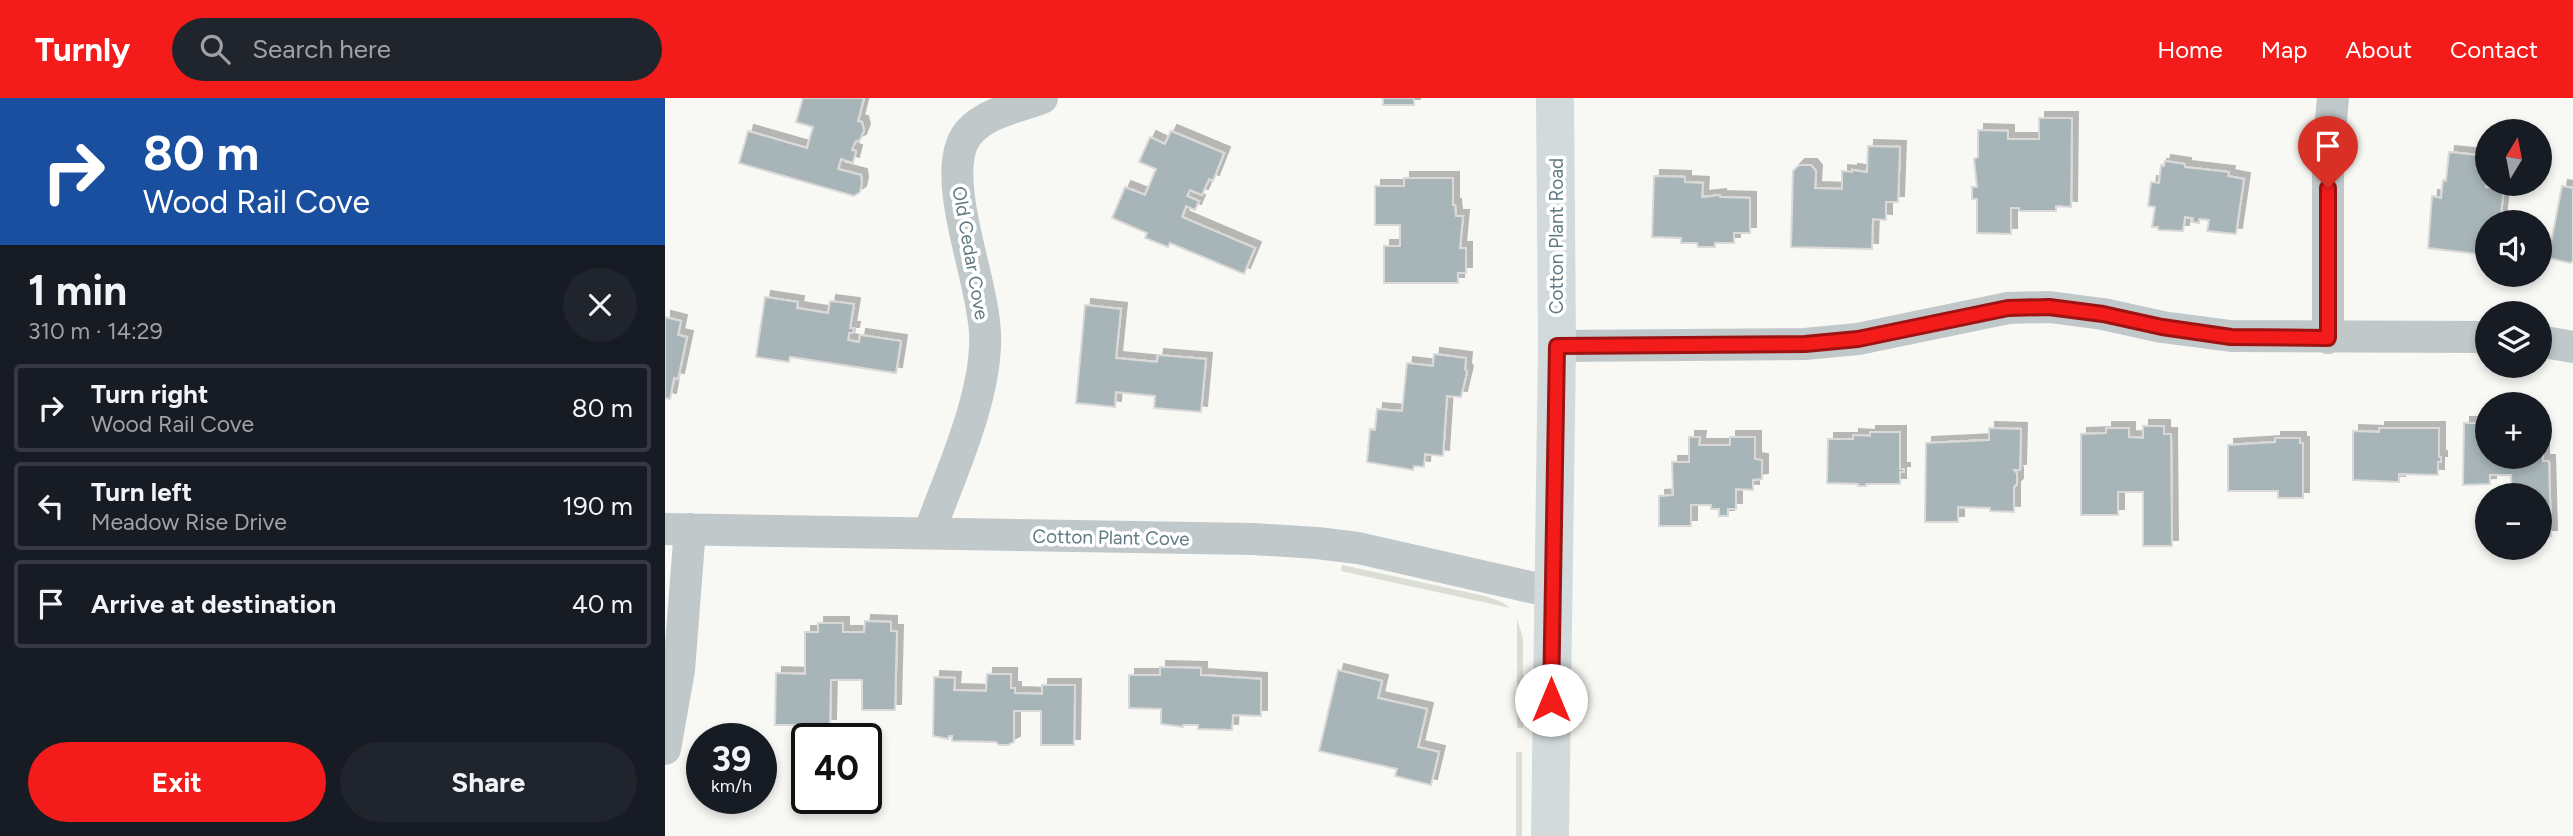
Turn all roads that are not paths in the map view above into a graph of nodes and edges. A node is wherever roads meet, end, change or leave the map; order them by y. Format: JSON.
{"nodes":[{"id":1,"x":1042,"y":98,"type":"edge"},
{"id":2,"x":1555,"y":98,"type":"edge"},
{"id":3,"x":2333,"y":98,"type":"edge"},
{"id":4,"x":2475,"y":337,"type":"edge"},
{"id":5,"x":2328,"y":338,"type":"junction"},
{"id":6,"x":2552,"y":343,"type":"edge"},
{"id":7,"x":1557,"y":346,"type":"junction"},
{"id":8,"x":2573,"y":347,"type":"edge"},
{"id":9,"x":678,"y":529,"type":"edge"},
{"id":10,"x":929,"y":533,"type":"junction"},
{"id":11,"x":1552,"y":592,"type":"junction"},
{"id":12,"x":665,"y":749,"type":"edge"},
{"id":13,"x":1550,"y":836,"type":"edge"}],
"edges":[{"from":1,"to":10,"type":"street","name":"Old Cedar Cove"},
{"from":2,"to":7,"type":"street","name":"Cotton Plant Road"},
{"from":3,"to":5,"type":"street"},
{"from":4,"to":5,"type":"street"},
{"from":5,"to":7,"type":"street"},
{"from":6,"to":8,"type":"street"},
{"from":7,"to":11,"type":"street","name":"Cotton Plant Road"},
{"from":9,"to":10,"type":"street","name":"Cotton Plant Cove"},
{"from":9,"to":12,"type":"street"},
{"from":10,"to":11,"type":"street","name":"Cotton Plant Cove"},
{"from":11,"to":13,"type":"street","name":"Cotton Plant Road"}]}
